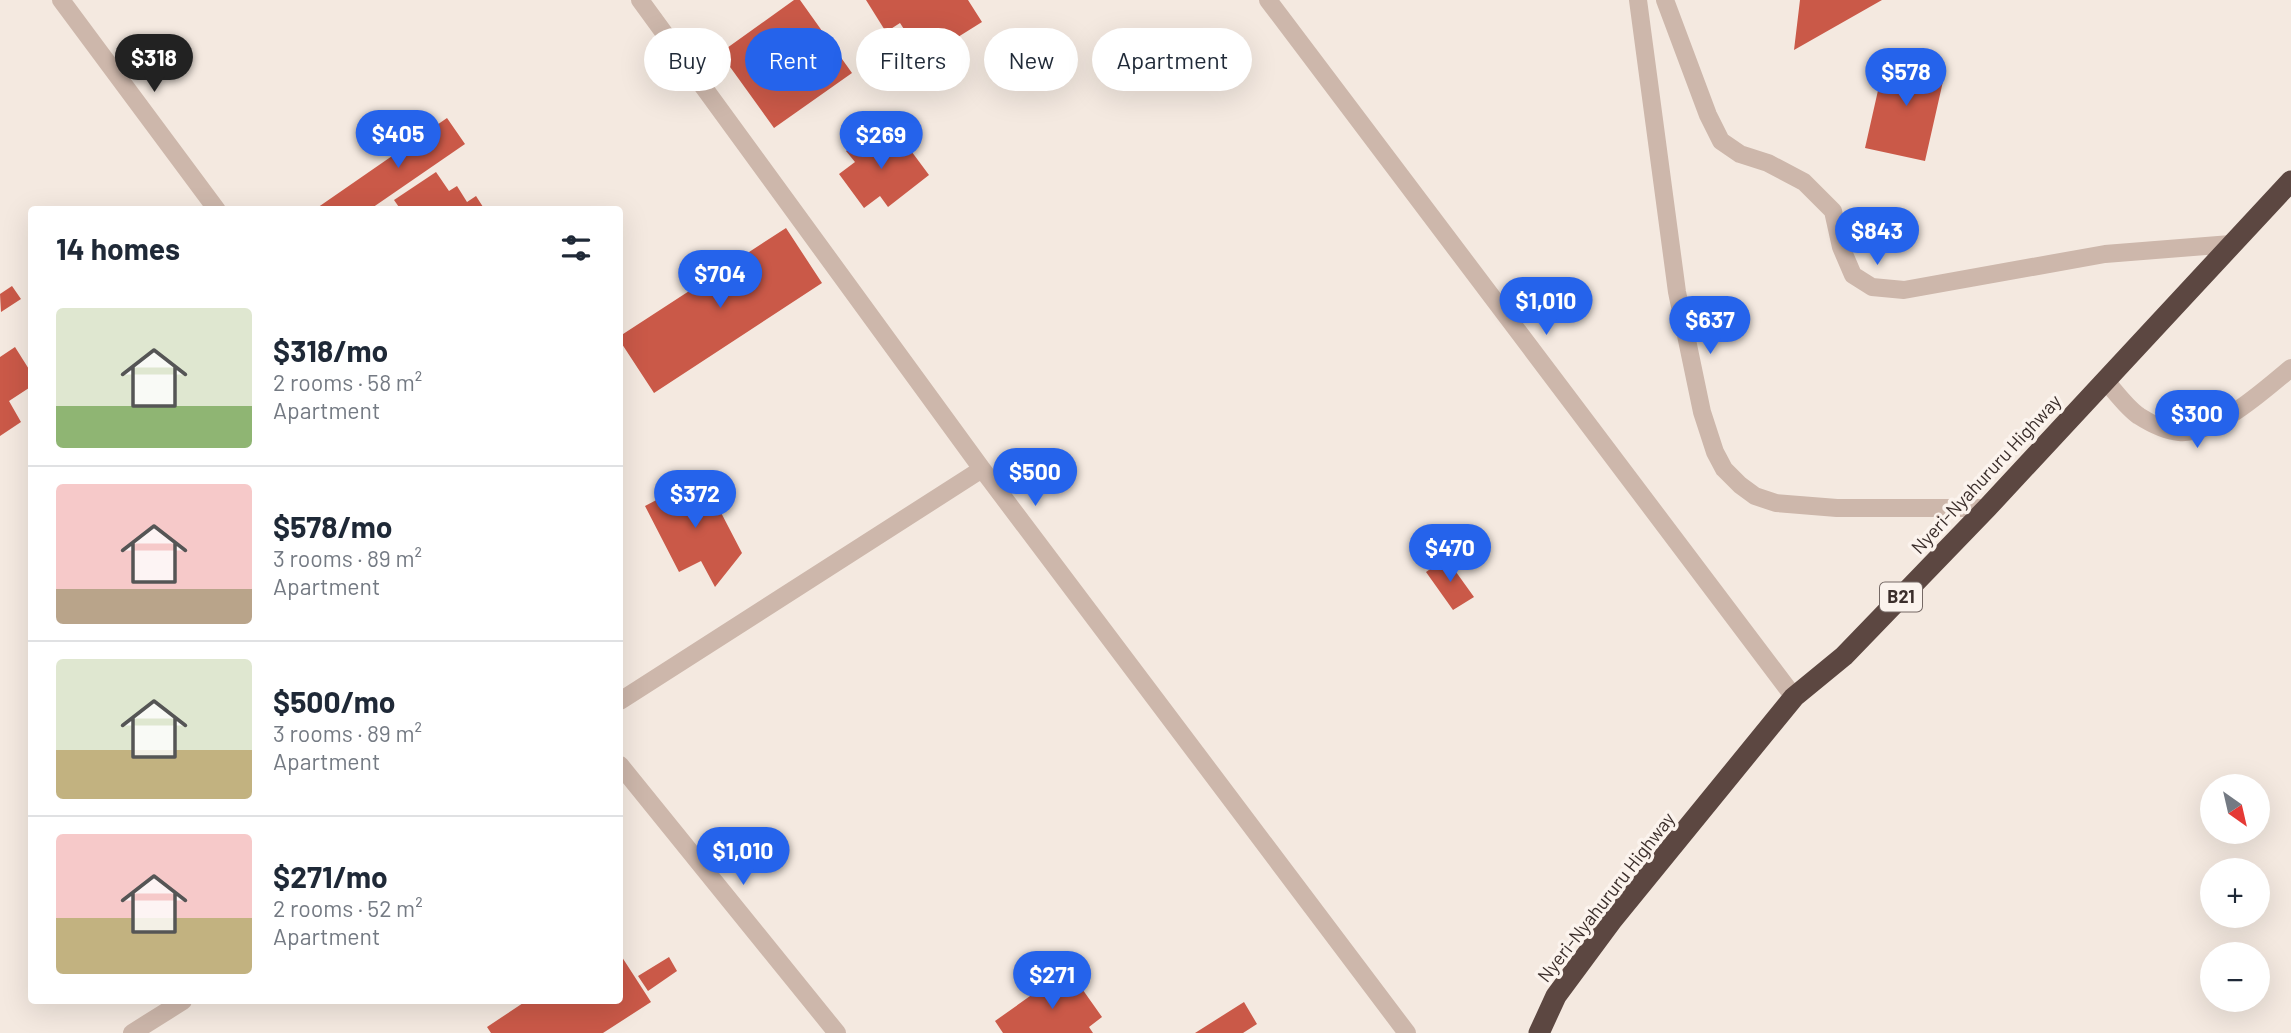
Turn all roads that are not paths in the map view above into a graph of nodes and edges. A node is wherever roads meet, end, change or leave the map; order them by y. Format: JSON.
{"nodes":[{"id":1,"x":61,"y":0,"type":"edge"},
{"id":2,"x":640,"y":0,"type":"edge"},
{"id":3,"x":1268,"y":0,"type":"edge"},
{"id":4,"x":1638,"y":0,"type":"edge"},
{"id":5,"x":1665,"y":0,"type":"edge"},
{"id":6,"x":2291,"y":181,"type":"edge"},
{"id":7,"x":214,"y":206,"type":"edge"},
{"id":8,"x":2231,"y":244,"type":"junction"},
{"id":9,"x":2291,"y":368,"type":"edge"},
{"id":10,"x":2105,"y":380,"type":"junction"},
{"id":11,"x":982,"y":470,"type":"junction"},
{"id":12,"x":1987,"y":508,"type":"junction"},
{"id":13,"x":1794,"y":697,"type":"junction"},
{"id":14,"x":623,"y":699,"type":"edge"},
{"id":15,"x":623,"y":769,"type":"edge"},
{"id":16,"x":178,"y":1004,"type":"edge"},
{"id":17,"x":132,"y":1033,"type":"edge"},
{"id":18,"x":837,"y":1033,"type":"edge"},
{"id":19,"x":1407,"y":1033,"type":"edge"},
{"id":20,"x":1539,"y":1033,"type":"edge"}],
"edges":[{"from":1,"to":7,"type":"street"},
{"from":2,"to":11,"type":"street"},
{"from":3,"to":13,"type":"street"},
{"from":4,"to":12,"type":"street"},
{"from":5,"to":8,"type":"street"},
{"from":6,"to":8,"type":"highway","name":"Nyeri-Nyahururu Highway","number":"B21"},
{"from":8,"to":10,"type":"highway","name":"Nyeri-Nyahururu Highway","number":"B21"},
{"from":9,"to":10,"type":"street"},
{"from":10,"to":12,"type":"highway","name":"Nyeri-Nyahururu Highway","number":"B21"},
{"from":11,"to":14,"type":"street"},
{"from":11,"to":19,"type":"street"},
{"from":12,"to":13,"type":"highway","name":"Nyeri-Nyahururu Highway","number":"B21"},
{"from":13,"to":20,"type":"highway","name":"Nyeri-Nyahururu Highway","number":"B21"},
{"from":15,"to":18,"type":"street"},
{"from":16,"to":17,"type":"street"}]}
